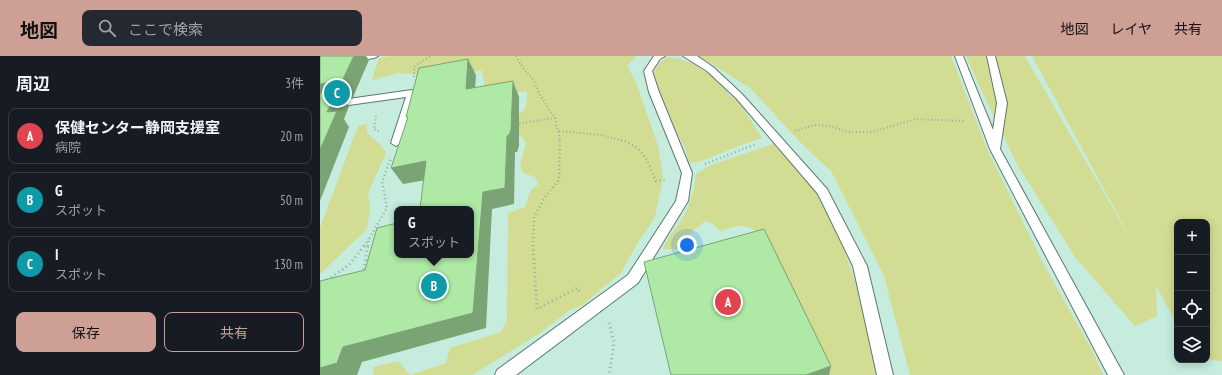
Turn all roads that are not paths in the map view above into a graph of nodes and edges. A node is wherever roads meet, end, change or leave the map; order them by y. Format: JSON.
{"nodes":[{"id":1,"x":374,"y":56,"type":"edge"},
{"id":2,"x":661,"y":56,"type":"edge"},
{"id":3,"x":686,"y":56,"type":"edge"},
{"id":4,"x":959,"y":56,"type":"edge"},
{"id":5,"x":991,"y":56,"type":"edge"},
{"id":6,"x":320,"y":64,"type":"edge"},
{"id":7,"x":320,"y":106,"type":"edge"},
{"id":8,"x":396,"y":143,"type":"road end"},
{"id":9,"x":995,"y":149,"type":"junction"},
{"id":10,"x":503,"y":375,"type":"edge"},
{"id":11,"x":884,"y":375,"type":"edge"},
{"id":12,"x":1116,"y":375,"type":"edge"}],
"edges":[{"from":1,"to":6,"type":"lane"},
{"from":2,"to":10,"type":"lane"},
{"from":3,"to":11,"type":"lane"},
{"from":4,"to":9,"type":"lane"},
{"from":5,"to":9,"type":"lane"},
{"from":7,"to":8,"type":"lane"},
{"from":9,"to":12,"type":"lane"}]}
